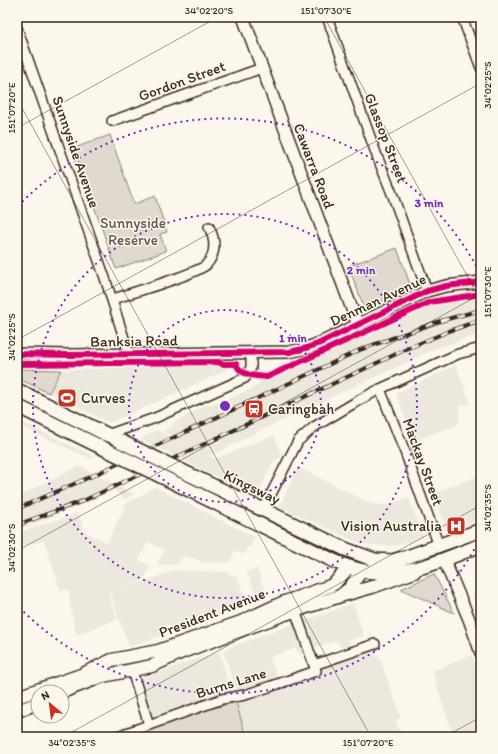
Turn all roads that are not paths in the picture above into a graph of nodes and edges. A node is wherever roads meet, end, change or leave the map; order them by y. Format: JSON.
{"nodes":[{"id":1,"x":243,"y":17,"type":"edge"},
{"id":2,"x":327,"y":17,"type":"edge"},
{"id":3,"x":462,"y":17,"type":"edge"},
{"id":4,"x":17,"y":28,"type":"edge"},
{"id":5,"x":481,"y":67,"type":"edge"},
{"id":6,"x":262,"y":68,"type":"junction"},
{"id":7,"x":112,"y":121,"type":"dead end"},
{"id":8,"x":209,"y":227,"type":"dead end"},
{"id":9,"x":481,"y":282,"type":"edge"},
{"id":10,"x":427,"y":291,"type":"junction"},
{"id":11,"x":112,"y":299,"type":"junction"},
{"id":12,"x":358,"y":325,"type":"junction"},
{"id":13,"x":481,"y":348,"type":"edge"},
{"id":14,"x":251,"y":352,"type":"junction"},
{"id":15,"x":17,"y":354,"type":"edge"},
{"id":16,"x":129,"y":354,"type":"junction"},
{"id":17,"x":380,"y":389,"type":"junction"},
{"id":18,"x":17,"y":390,"type":"edge"},
{"id":19,"x":17,"y":406,"type":"edge"},
{"id":20,"x":107,"y":435,"type":"junction"},
{"id":21,"x":263,"y":510,"type":"junction"},
{"id":22,"x":257,"y":523,"type":"junction"},
{"id":23,"x":481,"y":530,"type":"edge"},
{"id":24,"x":481,"y":545,"type":"edge"},
{"id":25,"x":439,"y":546,"type":"junction"},
{"id":26,"x":365,"y":557,"type":"junction"},
{"id":27,"x":442,"y":560,"type":"junction"},
{"id":28,"x":354,"y":569,"type":"junction"},
{"id":29,"x":340,"y":596,"type":"junction"},
{"id":30,"x":293,"y":605,"type":"junction"},
{"id":31,"x":375,"y":644,"type":"dead end"},
{"id":32,"x":481,"y":653,"type":"edge"},
{"id":33,"x":314,"y":665,"type":"junction"},
{"id":34,"x":132,"y":671,"type":"junction"},
{"id":35,"x":88,"y":672,"type":"junction"},
{"id":36,"x":70,"y":689,"type":"edge"},
{"id":37,"x":17,"y":697,"type":"edge"},
{"id":38,"x":30,"y":706,"type":"edge"},
{"id":39,"x":17,"y":711,"type":"edge"},
{"id":40,"x":149,"y":725,"type":"junction"},
{"id":41,"x":115,"y":737,"type":"edge"}],
"edges":[{"from":1,"to":6,"type":"street","name":"Cawarra Road"},
{"from":2,"to":10,"type":"street","name":"Glassop Street"},
{"from":3,"to":5,"type":"street"},
{"from":4,"to":11,"type":"street","name":"Sunnyside Avenue"},
{"from":6,"to":7,"type":"street","name":"Gordon Street"},
{"from":6,"to":12,"type":"street","name":"Cawarra Road"},
{"from":8,"to":11,"type":"street"},
{"from":9,"to":10,"type":"street","name":"Denman Avenue"},
{"from":10,"to":12,"type":"street","name":"Denman Avenue"},
{"from":11,"to":16,"type":"street","name":"Sunnyside Avenue"},
{"from":12,"to":14,"type":"street","name":"Denman Avenue"},
{"from":13,"to":17,"type":"street"},
{"from":14,"to":16,"type":"street","name":"Banksia Road"},
{"from":14,"to":20,"type":"street"},
{"from":15,"to":16,"type":"street","name":"Banksia Road"},
{"from":17,"to":21,"type":"street"},
{"from":17,"to":25,"type":"street","name":"Mackay Street"},
{"from":18,"to":20,"type":"main road","name":"Kingsway"},
{"from":19,"to":22,"type":"main road","name":"Kingsway","bridge":true},
{"from":20,"to":21,"type":"main road","name":"Kingsway","bridge":true},
{"from":21,"to":22,"type":"main road"},
{"from":21,"to":26,"type":"main road","name":"Kingsway"},
{"from":22,"to":28,"type":"main road","name":"Kingsway"},
{"from":23,"to":25,"type":"main road","name":"Kingsway"},
{"from":24,"to":27,"type":"main road","name":"Kingsway"},
{"from":25,"to":26,"type":"main road","name":"Kingsway"},
{"from":25,"to":27,"type":"main road"},
{"from":26,"to":28,"type":"main road","name":"President Avenue"},
{"from":27,"to":28,"type":"main road","name":"Kingsway"},
{"from":27,"to":29,"type":"main road","name":"President Avenue"},
{"from":27,"to":32,"type":"street"},
{"from":28,"to":29,"type":"main road","name":"President Avenue"},
{"from":28,"to":30,"type":"main road","name":"President Avenue"},
{"from":29,"to":30,"type":"main road","name":"President Avenue"},
{"from":30,"to":33,"type":"street"},
{"from":30,"to":34,"type":"main road","name":"President Avenue"},
{"from":30,"to":35,"type":"main road","name":"President Avenue"},
{"from":31,"to":33,"type":"street","name":"Burns Lane"},
{"from":33,"to":40,"type":"street","name":"Burns Lane"},
{"from":34,"to":35,"type":"main road"},
{"from":34,"to":36,"type":"main road","name":"President Avenue"},
{"from":34,"to":40,"type":"street"},
{"from":35,"to":37,"type":"main road","name":"President Avenue"},
{"from":38,"to":39,"type":"main road"},
{"from":40,"to":41,"type":"street","name":"Burns Lane"}]}
